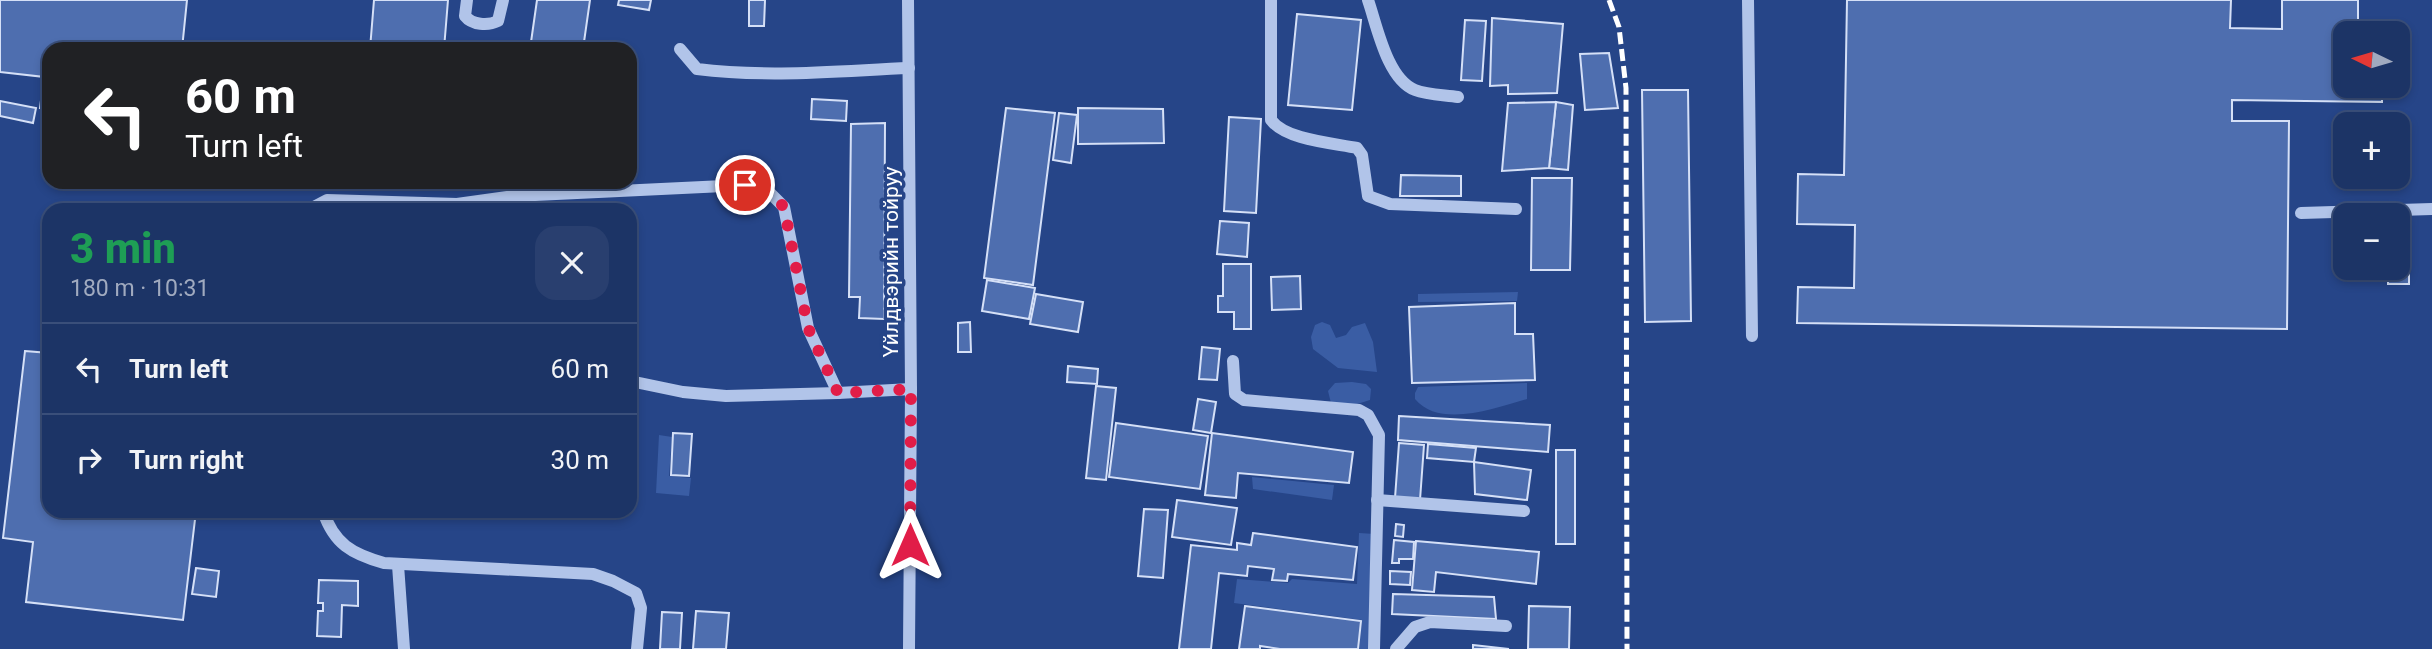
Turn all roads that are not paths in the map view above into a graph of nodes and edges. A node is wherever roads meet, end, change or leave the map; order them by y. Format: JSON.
{"nodes":[{"id":1,"x":467,"y":0,"type":"edge"},
{"id":2,"x":503,"y":0,"type":"edge"},
{"id":3,"x":908,"y":0,"type":"edge"},
{"id":4,"x":1271,"y":0,"type":"edge"},
{"id":5,"x":1368,"y":0,"type":"edge"},
{"id":6,"x":1748,"y":0,"type":"edge"},
{"id":7,"x":680,"y":49,"type":"dead end"},
{"id":8,"x":909,"y":68,"type":"junction"},
{"id":9,"x":1458,"y":97,"type":"dead end"},
{"id":10,"x":321,"y":203,"type":"edge"},
{"id":11,"x":424,"y":203,"type":"edge"},
{"id":12,"x":464,"y":203,"type":"edge"},
{"id":13,"x":2432,"y":208,"type":"edge"},
{"id":14,"x":1516,"y":209,"type":"dead end"},
{"id":15,"x":2301,"y":213,"type":"dead end"},
{"id":16,"x":1752,"y":336,"type":"dead end"},
{"id":17,"x":1233,"y":361,"type":"dead end"},
{"id":18,"x":637,"y":382,"type":"edge"},
{"id":19,"x":911,"y":389,"type":"junction"},
{"id":20,"x":838,"y":393,"type":"junction"},
{"id":21,"x":1377,"y":500,"type":"junction"},
{"id":22,"x":1524,"y":511,"type":"dead end"},
{"id":23,"x":325,"y":518,"type":"edge"},
{"id":24,"x":398,"y":565,"type":"junction"},
{"id":25,"x":1506,"y":626,"type":"dead end"},
{"id":26,"x":404,"y":649,"type":"edge"},
{"id":27,"x":637,"y":649,"type":"edge"},
{"id":28,"x":909,"y":649,"type":"edge"},
{"id":29,"x":1374,"y":649,"type":"edge"},
{"id":30,"x":1396,"y":649,"type":"edge"}],
"edges":[{"from":1,"to":2,"type":"lane"},
{"from":3,"to":8,"type":"lane","name":"Үйлдвэрийн тойруу"},
{"from":4,"to":14,"type":"lane"},
{"from":5,"to":9,"type":"lane"},
{"from":6,"to":16,"type":"lane"},
{"from":7,"to":8,"type":"lane"},
{"from":8,"to":19,"type":"lane","name":"Үйлдвэрийн тойруу"},
{"from":10,"to":11,"type":"lane"},
{"from":12,"to":20,"type":"lane"},
{"from":13,"to":15,"type":"lane"},
{"from":17,"to":21,"type":"lane"},
{"from":18,"to":20,"type":"lane"},
{"from":19,"to":20,"type":"lane"},
{"from":19,"to":28,"type":"lane","name":"Үйлдвэрийн тойруу"},
{"from":21,"to":22,"type":"lane"},
{"from":21,"to":29,"type":"lane"},
{"from":23,"to":24,"type":"lane"},
{"from":24,"to":26,"type":"lane"},
{"from":24,"to":27,"type":"lane"},
{"from":25,"to":30,"type":"lane"}]}
